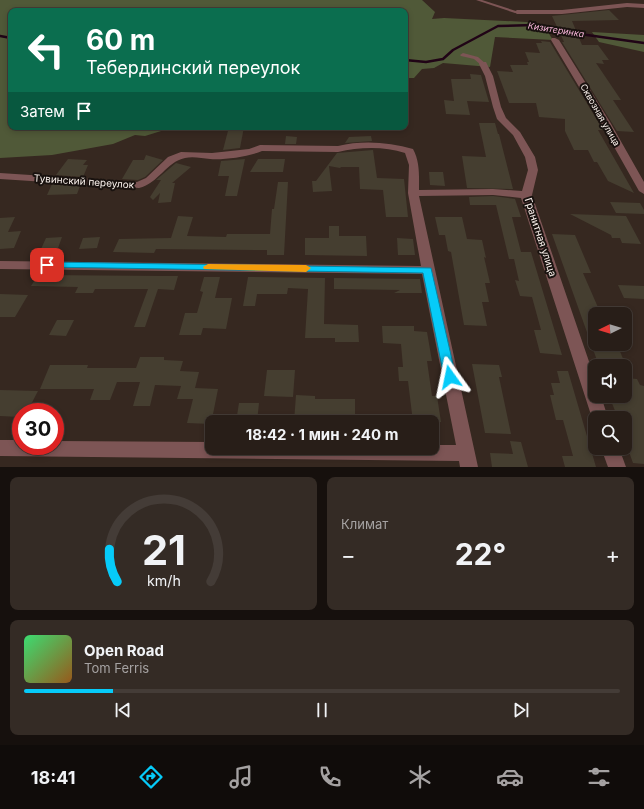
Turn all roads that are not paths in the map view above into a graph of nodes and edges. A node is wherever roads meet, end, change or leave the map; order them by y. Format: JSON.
{"nodes":[{"id":1,"x":478,"y":0,"type":"edge"},
{"id":2,"x":644,"y":6,"type":"edge"},
{"id":3,"x":517,"y":12,"type":"joint"},
{"id":4,"x":555,"y":40,"type":"dead end"},
{"id":5,"x":463,"y":55,"type":"dead end"},
{"id":6,"x":483,"y":64,"type":"joint"},
{"id":7,"x":0,"y":176,"type":"edge"},
{"id":8,"x":644,"y":191,"type":"edge"},
{"id":9,"x":413,"y":193,"type":"junction"},
{"id":10,"x":526,"y":195,"type":"junction"},
{"id":11,"x":0,"y":264,"type":"edge"},
{"id":12,"x":428,"y":270,"type":"junction"},
{"id":13,"x":598,"y":411,"type":"edge"},
{"id":14,"x":0,"y":448,"type":"edge"},
{"id":15,"x":613,"y":455,"type":"edge"},
{"id":16,"x":468,"y":460,"type":"edge"},
{"id":17,"x":617,"y":467,"type":"edge"}],
"edges":[{"from":1,"to":3,"type":"lane"},
{"from":2,"to":3,"type":"street"},
{"from":4,"to":8,"type":"street","name":"Сквозная улица"},
{"from":5,"to":6,"type":"lane"},
{"from":6,"to":10,"type":"street","name":"Гранитная улица"},
{"from":7,"to":9,"type":"street","name":"Тувинский переулок"},
{"from":9,"to":10,"type":"street"},
{"from":9,"to":12,"type":"street"},
{"from":10,"to":13,"type":"street","name":"Гранитная улица"},
{"from":11,"to":12,"type":"street"},
{"from":12,"to":16,"type":"street"},
{"from":14,"to":16,"type":"street"},
{"from":15,"to":17,"type":"street"}]}
